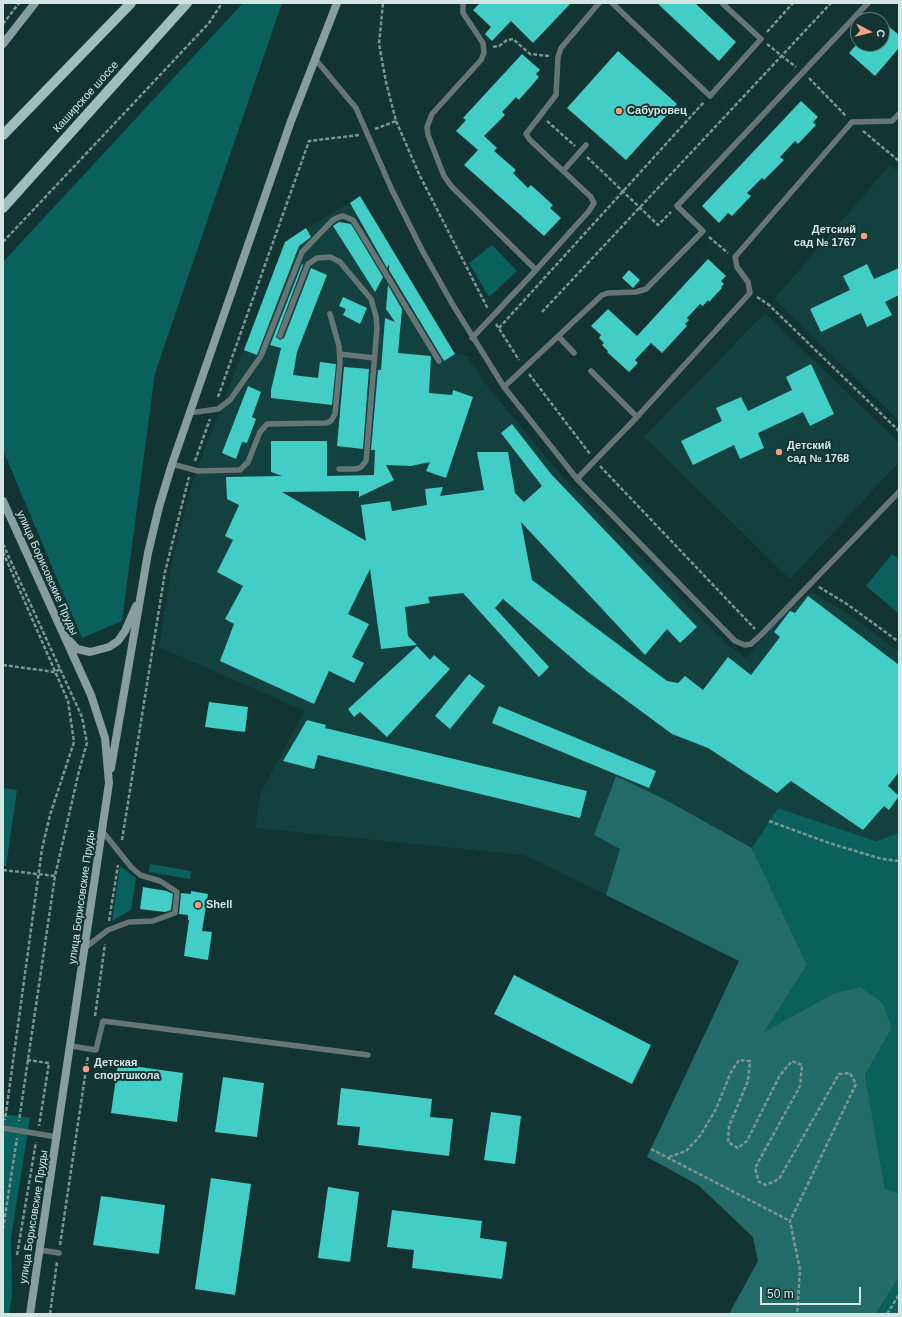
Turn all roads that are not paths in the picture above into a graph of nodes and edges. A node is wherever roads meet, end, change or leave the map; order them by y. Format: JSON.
{"nodes":[{"id":1,"x":35,"y":3,"type":"edge"},
{"id":2,"x":131,"y":3,"type":"edge"},
{"id":3,"x":187,"y":3,"type":"edge"},
{"id":4,"x":337,"y":3,"type":"edge"},
{"id":5,"x":463,"y":3,"type":"edge"},
{"id":6,"x":599,"y":3,"type":"edge"},
{"id":7,"x":612,"y":3,"type":"edge"},
{"id":8,"x":722,"y":3,"type":"edge"},
{"id":9,"x":868,"y":3,"type":"edge"},
{"id":10,"x":3,"y":44,"type":"edge"},
{"id":11,"x":316,"y":60,"type":"junction"},
{"id":12,"x":899,"y":114,"type":"edge"},
{"id":13,"x":3,"y":135,"type":"edge"},
{"id":14,"x":586,"y":145,"type":"dead end"},
{"id":15,"x":563,"y":171,"type":"junction"},
{"id":16,"x":3,"y":208,"type":"edge"},
{"id":17,"x":536,"y":270,"type":"junction"},
{"id":18,"x":330,"y":314,"type":"dead end"},
{"id":19,"x":280,"y":336,"type":"dead end"},
{"id":20,"x":559,"y":337,"type":"junction"},
{"id":21,"x":472,"y":338,"type":"junction"},
{"id":22,"x":574,"y":353,"type":"dead end"},
{"id":23,"x":340,"y":354,"type":"junction"},
{"id":24,"x":374,"y":358,"type":"junction"},
{"id":25,"x":439,"y":361,"type":"dead end"},
{"id":26,"x":591,"y":371,"type":"dead end"},
{"id":27,"x":504,"y":387,"type":"junction"},
{"id":28,"x":190,"y":413,"type":"junction"},
{"id":29,"x":637,"y":417,"type":"junction"},
{"id":30,"x":172,"y":464,"type":"junction"},
{"id":31,"x":339,"y":469,"type":"dead end"},
{"id":32,"x":577,"y":480,"type":"junction"},
{"id":33,"x":899,"y":492,"type":"edge"},
{"id":34,"x":3,"y":501,"type":"edge"},
{"id":35,"x":141,"y":594,"type":"junction"},
{"id":36,"x":62,"y":634,"type":"junction"},
{"id":37,"x":109,"y":783,"type":"junction"},
{"id":38,"x":102,"y":832,"type":"junction"},
{"id":39,"x":86,"y":947,"type":"junction"},
{"id":40,"x":71,"y":1046,"type":"junction"},
{"id":41,"x":368,"y":1055,"type":"dead end"},
{"id":42,"x":4,"y":1128,"type":"edge"},
{"id":43,"x":57,"y":1138,"type":"junction"},
{"id":44,"x":40,"y":1250,"type":"junction"},
{"id":45,"x":59,"y":1253,"type":"road end"},
{"id":46,"x":30,"y":1314,"type":"edge"}],
"edges":[{"from":1,"to":10,"type":"main road"},
{"from":2,"to":13,"type":"main road"},
{"from":3,"to":16,"type":"main road","name":"Каширское шоссе"},
{"from":4,"to":11,"type":"main road"},
{"from":5,"to":17,"type":"lane"},
{"from":6,"to":15,"type":"lane"},
{"from":7,"to":8,"type":"lane"},
{"from":9,"to":20,"type":"lane"},
{"from":11,"to":21,"type":"lane"},
{"from":11,"to":28,"type":"main road"},
{"from":12,"to":29,"type":"lane"},
{"from":14,"to":15,"type":"lane"},
{"from":15,"to":17,"type":"lane"},
{"from":17,"to":21,"type":"lane"},
{"from":18,"to":23,"type":"lane"},
{"from":19,"to":24,"type":"lane"},
{"from":20,"to":22,"type":"lane"},
{"from":20,"to":27,"type":"lane"},
{"from":21,"to":27,"type":"lane"},
{"from":23,"to":24,"type":"lane"},
{"from":23,"to":30,"type":"lane"},
{"from":24,"to":31,"type":"lane"},
{"from":25,"to":28,"type":"lane"},
{"from":26,"to":29,"type":"lane"},
{"from":27,"to":32,"type":"lane"},
{"from":28,"to":30,"type":"main road"},
{"from":29,"to":32,"type":"lane"},
{"from":30,"to":35,"type":"main road"},
{"from":32,"to":33,"type":"lane"},
{"from":34,"to":36,"type":"main road","name":"улица Борисовские Пруды"},
{"from":35,"to":36,"type":"main road"},
{"from":35,"to":37,"type":"main road"},
{"from":36,"to":37,"type":"main road","name":"улица Борисовские Пруды"},
{"from":37,"to":38,"type":"main road","name":"улица Борисовские Пруды"},
{"from":38,"to":39,"type":"main road","name":"улица Борисовские Пруды"},
{"from":38,"to":39,"type":"lane"},
{"from":39,"to":40,"type":"main road","name":"улица Борисовские Пруды"},
{"from":40,"to":41,"type":"lane"},
{"from":40,"to":43,"type":"main road","name":"улица Борисовские Пруды"},
{"from":42,"to":43,"type":"lane"},
{"from":43,"to":44,"type":"main road","name":"улица Борисовские Пруды"},
{"from":44,"to":45,"type":"lane"},
{"from":44,"to":46,"type":"main road","name":"улица Борисовские Пруды"}]}
